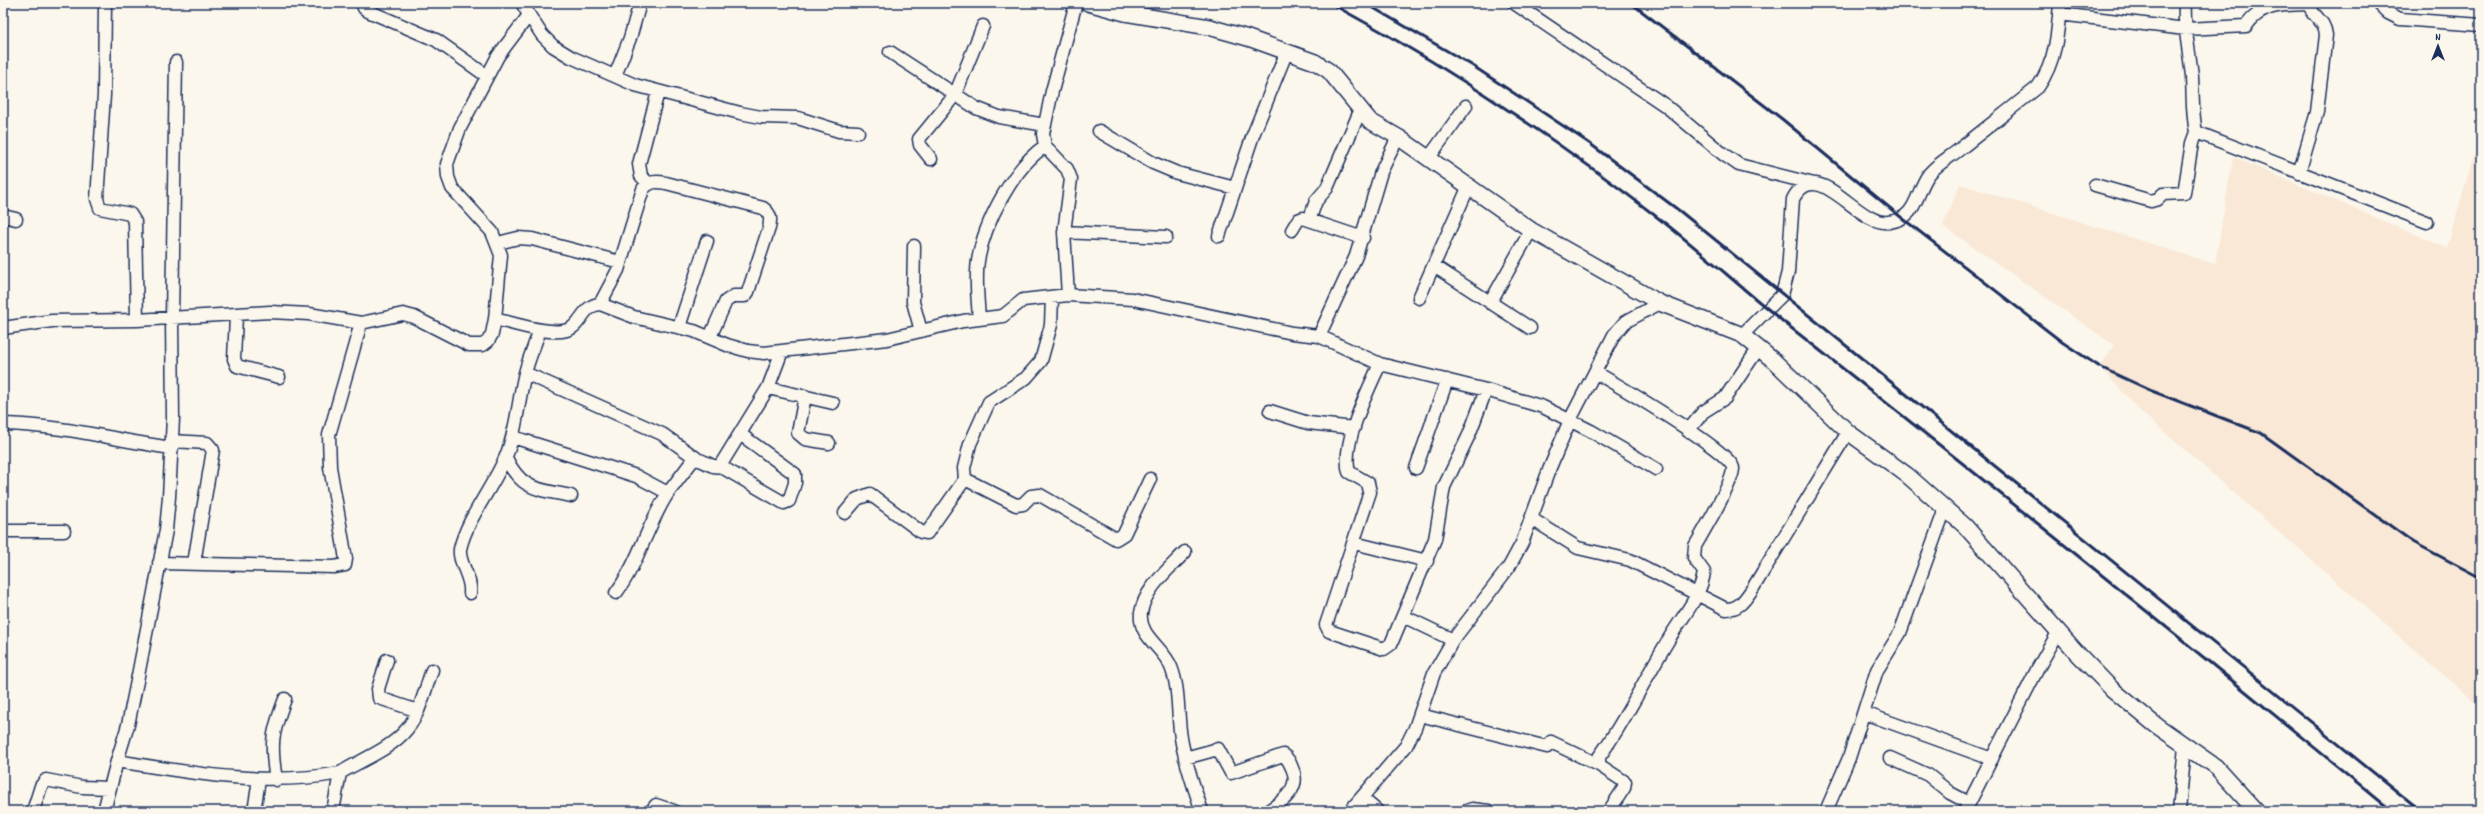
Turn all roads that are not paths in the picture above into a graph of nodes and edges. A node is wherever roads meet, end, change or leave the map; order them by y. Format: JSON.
{"nodes":[{"id":1,"x":105,"y":3,"type":"edge"},
{"id":2,"x":362,"y":3,"type":"edge"},
{"id":3,"x":522,"y":3,"type":"edge"},
{"id":4,"x":640,"y":3,"type":"edge"},
{"id":5,"x":1076,"y":3,"type":"edge"},
{"id":6,"x":1088,"y":3,"type":"edge"},
{"id":7,"x":1514,"y":3,"type":"edge"},
{"id":8,"x":2185,"y":3,"type":"edge"},
{"id":9,"x":2378,"y":3,"type":"edge"},
{"id":10,"x":2310,"y":4,"type":"edge"},
{"id":11,"x":2060,"y":8,"type":"edge"},
{"id":12,"x":529,"y":15,"type":"junction"},
{"id":13,"x":2481,"y":25,"type":"edge"},
{"id":14,"x":983,"y":26,"type":"dead end"},
{"id":15,"x":2186,"y":29,"type":"junction"},
{"id":16,"x":890,"y":52,"type":"dead end"},
{"id":17,"x":1287,"y":52,"type":"junction"},
{"id":18,"x":176,"y":62,"type":"dead end"},
{"id":19,"x":487,"y":76,"type":"junction"},
{"id":20,"x":614,"y":76,"type":"junction"},
{"id":21,"x":658,"y":92,"type":"junction"},
{"id":22,"x":955,"y":95,"type":"junction"},
{"id":23,"x":1466,"y":106,"type":"dead end"},
{"id":24,"x":1360,"y":110,"type":"junction"},
{"id":25,"x":1045,"y":125,"type":"junction"},
{"id":26,"x":1099,"y":131,"type":"dead end"},
{"id":27,"x":858,"y":132,"type":"dead end"},
{"id":28,"x":2196,"y":132,"type":"junction"},
{"id":29,"x":1398,"y":137,"type":"junction"},
{"id":30,"x":1044,"y":146,"type":"junction"},
{"id":31,"x":931,"y":159,"type":"dead end"},
{"id":32,"x":1428,"y":159,"type":"junction"},
{"id":33,"x":2299,"y":173,"type":"junction"},
{"id":34,"x":648,"y":183,"type":"junction"},
{"id":35,"x":1810,"y":183,"type":"junction"},
{"id":36,"x":2095,"y":185,"type":"dead end"},
{"id":37,"x":1235,"y":188,"type":"junction"},
{"id":38,"x":1468,"y":188,"type":"junction"},
{"id":39,"x":3,"y":216,"type":"edge"},
{"id":40,"x":1310,"y":218,"type":"junction"},
{"id":41,"x":16,"y":219,"type":"dead end"},
{"id":42,"x":2427,"y":222,"type":"dead end"},
{"id":43,"x":1292,"y":230,"type":"dead end"},
{"id":44,"x":1531,"y":230,"type":"junction"},
{"id":45,"x":1064,"y":232,"type":"junction"},
{"id":46,"x":1219,"y":236,"type":"dead end"},
{"id":47,"x":1166,"y":237,"type":"dead end"},
{"id":48,"x":1363,"y":238,"type":"junction"},
{"id":49,"x":708,"y":241,"type":"dead end"},
{"id":50,"x":498,"y":243,"type":"junction"},
{"id":51,"x":914,"y":246,"type":"dead end"},
{"id":52,"x":620,"y":262,"type":"junction"},
{"id":53,"x":1434,"y":266,"type":"junction"},
{"id":54,"x":1068,"y":295,"type":"junction"},
{"id":55,"x":1052,"y":297,"type":"junction"},
{"id":56,"x":1419,"y":298,"type":"dead end"},
{"id":57,"x":1490,"y":303,"type":"junction"},
{"id":58,"x":1660,"y":303,"type":"junction"},
{"id":59,"x":600,"y":304,"type":"junction"},
{"id":60,"x":236,"y":316,"type":"junction"},
{"id":61,"x":172,"y":319,"type":"junction"},
{"id":62,"x":495,"y":319,"type":"junction"},
{"id":63,"x":980,"y":319,"type":"junction"},
{"id":64,"x":137,"y":320,"type":"junction"},
{"id":65,"x":361,"y":323,"type":"junction"},
{"id":66,"x":679,"y":327,"type":"junction"},
{"id":67,"x":3,"y":328,"type":"edge"},
{"id":68,"x":1530,"y":328,"type":"dead end"},
{"id":69,"x":540,"y":330,"type":"junction"},
{"id":70,"x":921,"y":331,"type":"junction"},
{"id":71,"x":1742,"y":335,"type":"junction"},
{"id":72,"x":1319,"y":336,"type":"junction"},
{"id":73,"x":710,"y":337,"type":"junction"},
{"id":74,"x":1758,"y":349,"type":"junction"},
{"id":75,"x":782,"y":351,"type":"junction"},
{"id":76,"x":1380,"y":364,"type":"junction"},
{"id":77,"x":1595,"y":372,"type":"junction"},
{"id":78,"x":525,"y":373,"type":"junction"},
{"id":79,"x":279,"y":377,"type":"dead end"},
{"id":80,"x":1447,"y":380,"type":"junction"},
{"id":81,"x":768,"y":388,"type":"junction"},
{"id":82,"x":1486,"y":390,"type":"junction"},
{"id":83,"x":805,"y":396,"type":"junction"},
{"id":84,"x":833,"y":403,"type":"dead end"},
{"id":85,"x":1270,"y":411,"type":"dead end"},
{"id":86,"x":1570,"y":420,"type":"junction"},
{"id":87,"x":3,"y":424,"type":"edge"},
{"id":88,"x":1354,"y":428,"type":"junction"},
{"id":89,"x":1688,"y":430,"type":"junction"},
{"id":90,"x":1848,"y":432,"type":"junction"},
{"id":91,"x":740,"y":434,"type":"junction"},
{"id":92,"x":513,"y":437,"type":"junction"},
{"id":93,"x":829,"y":443,"type":"dead end"},
{"id":94,"x":172,"y":444,"type":"junction"},
{"id":95,"x":506,"y":458,"type":"junction"},
{"id":96,"x":696,"y":458,"type":"junction"},
{"id":97,"x":720,"y":466,"type":"junction"},
{"id":98,"x":1416,"y":468,"type":"dead end"},
{"id":99,"x":1656,"y":469,"type":"dead end"},
{"id":100,"x":966,"y":479,"type":"junction"},
{"id":101,"x":1150,"y":479,"type":"dead end"},
{"id":102,"x":668,"y":493,"type":"junction"},
{"id":103,"x":571,"y":496,"type":"dead end"},
{"id":104,"x":1945,"y":509,"type":"junction"},
{"id":105,"x":845,"y":514,"type":"dead end"},
{"id":106,"x":1532,"y":519,"type":"junction"},
{"id":107,"x":3,"y":530,"type":"edge"},
{"id":108,"x":64,"y":531,"type":"dead end"},
{"id":109,"x":1354,"y":543,"type":"junction"},
{"id":110,"x":1185,"y":552,"type":"dead end"},
{"id":111,"x":1427,"y":561,"type":"junction"},
{"id":112,"x":159,"y":563,"type":"junction"},
{"id":113,"x":194,"y":563,"type":"junction"},
{"id":114,"x":470,"y":593,"type":"dead end"},
{"id":115,"x":616,"y":593,"type":"dead end"},
{"id":116,"x":1697,"y":594,"type":"junction"},
{"id":117,"x":1403,"y":616,"type":"junction"},
{"id":118,"x":2059,"y":631,"type":"junction"},
{"id":119,"x":1453,"y":640,"type":"junction"},
{"id":120,"x":387,"y":660,"type":"dead end"},
{"id":121,"x":432,"y":670,"type":"dead end"},
{"id":122,"x":285,"y":699,"type":"dead end"},
{"id":123,"x":418,"y":711,"type":"junction"},
{"id":124,"x":1864,"y":713,"type":"junction"},
{"id":125,"x":1420,"y":715,"type":"junction"},
{"id":126,"x":2185,"y":746,"type":"junction"},
{"id":127,"x":1185,"y":758,"type":"junction"},
{"id":128,"x":1890,"y":758,"type":"dead end"},
{"id":129,"x":1992,"y":759,"type":"junction"},
{"id":130,"x":117,"y":761,"type":"junction"},
{"id":131,"x":1599,"y":765,"type":"junction"},
{"id":132,"x":340,"y":773,"type":"junction"},
{"id":133,"x":259,"y":780,"type":"junction"},
{"id":134,"x":276,"y":780,"type":"junction"},
{"id":135,"x":109,"y":788,"type":"junction"},
{"id":136,"x":1362,"y":798,"type":"junction"},
{"id":137,"x":1967,"y":807,"type":"edge"},
{"id":138,"x":33,"y":811,"type":"edge"},
{"id":139,"x":104,"y":811,"type":"edge"},
{"id":140,"x":254,"y":811,"type":"edge"},
{"id":141,"x":333,"y":811,"type":"edge"},
{"id":142,"x":651,"y":811,"type":"edge"},
{"id":143,"x":674,"y":811,"type":"edge"},
{"id":144,"x":1202,"y":811,"type":"edge"},
{"id":145,"x":1268,"y":811,"type":"edge"},
{"id":146,"x":1350,"y":811,"type":"edge"},
{"id":147,"x":1377,"y":811,"type":"edge"},
{"id":148,"x":1466,"y":811,"type":"edge"},
{"id":149,"x":1489,"y":811,"type":"edge"},
{"id":150,"x":1609,"y":811,"type":"edge"},
{"id":151,"x":1826,"y":811,"type":"edge"},
{"id":152,"x":2180,"y":811,"type":"edge"},
{"id":153,"x":2256,"y":811,"type":"edge"}],
"edges":[{"from":1,"to":64,"type":"street"},
{"from":2,"to":19,"type":"street"},
{"from":3,"to":12,"type":"street"},
{"from":4,"to":20,"type":"street"},
{"from":5,"to":25,"type":"street"},
{"from":6,"to":17,"type":"main road"},
{"from":7,"to":35,"type":"street"},
{"from":8,"to":15,"type":"street"},
{"from":9,"to":13,"type":"street"},
{"from":10,"to":15,"type":"street"},
{"from":10,"to":33,"type":"street"},
{"from":11,"to":15,"type":"street"},
{"from":11,"to":35,"type":"street"},
{"from":12,"to":19,"type":"street"},
{"from":12,"to":20,"type":"street"},
{"from":14,"to":22,"type":"street"},
{"from":15,"to":28,"type":"street"},
{"from":16,"to":22,"type":"street"},
{"from":17,"to":24,"type":"main road"},
{"from":17,"to":37,"type":"street"},
{"from":18,"to":61,"type":"street"},
{"from":19,"to":50,"type":"street"},
{"from":20,"to":21,"type":"street"},
{"from":21,"to":27,"type":"street"},
{"from":21,"to":34,"type":"street"},
{"from":22,"to":25,"type":"street"},
{"from":22,"to":31,"type":"street"},
{"from":23,"to":32,"type":"street"},
{"from":24,"to":29,"type":"main road"},
{"from":24,"to":40,"type":"street"},
{"from":25,"to":30,"type":"street"},
{"from":26,"to":37,"type":"street"},
{"from":28,"to":33,"type":"street"},
{"from":28,"to":36,"type":"street"},
{"from":29,"to":32,"type":"main road"},
{"from":29,"to":48,"type":"street"},
{"from":30,"to":45,"type":"street"},
{"from":30,"to":63,"type":"street"},
{"from":32,"to":38,"type":"main road"},
{"from":33,"to":42,"type":"street"},
{"from":34,"to":52,"type":"street"},
{"from":34,"to":73,"type":"street"},
{"from":35,"to":71,"type":"street"},
{"from":37,"to":46,"type":"street"},
{"from":38,"to":44,"type":"main road"},
{"from":38,"to":53,"type":"street"},
{"from":39,"to":41,"type":"street"},
{"from":40,"to":43,"type":"street"},
{"from":40,"to":48,"type":"street"},
{"from":44,"to":57,"type":"street"},
{"from":44,"to":58,"type":"main road"},
{"from":45,"to":47,"type":"street"},
{"from":45,"to":54,"type":"street"},
{"from":48,"to":72,"type":"street"},
{"from":49,"to":66,"type":"street"},
{"from":50,"to":52,"type":"street"},
{"from":50,"to":62,"type":"street"},
{"from":51,"to":70,"type":"street"},
{"from":52,"to":59,"type":"street"},
{"from":53,"to":56,"type":"street"},
{"from":53,"to":57,"type":"street"},
{"from":54,"to":55,"type":"street"},
{"from":54,"to":72,"type":"street"},
{"from":55,"to":63,"type":"street"},
{"from":55,"to":100,"type":"street"},
{"from":57,"to":68,"type":"street"},
{"from":58,"to":71,"type":"main road"},
{"from":58,"to":77,"type":"street"},
{"from":59,"to":66,"type":"street"},
{"from":59,"to":69,"type":"street"},
{"from":60,"to":61,"type":"street"},
{"from":60,"to":65,"type":"street"},
{"from":60,"to":79,"type":"street"},
{"from":61,"to":64,"type":"street"},
{"from":61,"to":94,"type":"street"},
{"from":62,"to":65,"type":"street"},
{"from":62,"to":69,"type":"street"},
{"from":63,"to":70,"type":"street"},
{"from":64,"to":67,"type":"street"},
{"from":65,"to":113,"type":"street"},
{"from":66,"to":73,"type":"street"},
{"from":69,"to":78,"type":"street"},
{"from":70,"to":75,"type":"street"},
{"from":71,"to":74,"type":"main road"},
{"from":72,"to":76,"type":"street"},
{"from":73,"to":75,"type":"street"},
{"from":74,"to":89,"type":"street"},
{"from":74,"to":90,"type":"main road"},
{"from":75,"to":81,"type":"street"},
{"from":76,"to":80,"type":"street"},
{"from":76,"to":88,"type":"street"},
{"from":77,"to":86,"type":"street"},
{"from":77,"to":89,"type":"street"},
{"from":78,"to":92,"type":"street"},
{"from":78,"to":96,"type":"street"},
{"from":80,"to":82,"type":"street"},
{"from":80,"to":98,"type":"street"},
{"from":81,"to":83,"type":"street"},
{"from":81,"to":91,"type":"street"},
{"from":82,"to":86,"type":"street"},
{"from":82,"to":111,"type":"street"},
{"from":83,"to":84,"type":"street"},
{"from":83,"to":93,"type":"street"},
{"from":85,"to":88,"type":"street"},
{"from":86,"to":99,"type":"street"},
{"from":86,"to":106,"type":"street"},
{"from":87,"to":94,"type":"street"},
{"from":88,"to":109,"type":"street"},
{"from":89,"to":116,"type":"street"},
{"from":90,"to":104,"type":"main road"},
{"from":90,"to":116,"type":"street"},
{"from":91,"to":97,"type":"street"},
{"from":91,"to":97,"type":"street"},
{"from":92,"to":95,"type":"street"},
{"from":92,"to":102,"type":"street"},
{"from":94,"to":112,"type":"street"},
{"from":94,"to":113,"type":"street"},
{"from":95,"to":103,"type":"street"},
{"from":95,"to":114,"type":"street"},
{"from":96,"to":97,"type":"street"},
{"from":96,"to":102,"type":"street"},
{"from":100,"to":101,"type":"street"},
{"from":100,"to":105,"type":"street"},
{"from":102,"to":115,"type":"street"},
{"from":104,"to":118,"type":"main road"},
{"from":104,"to":124,"type":"street"},
{"from":106,"to":116,"type":"street"},
{"from":106,"to":119,"type":"street"},
{"from":107,"to":108,"type":"street"},
{"from":109,"to":111,"type":"street"},
{"from":109,"to":117,"type":"street"},
{"from":110,"to":127,"type":"street"},
{"from":111,"to":117,"type":"street"},
{"from":112,"to":113,"type":"street"},
{"from":112,"to":130,"type":"street"},
{"from":116,"to":131,"type":"street"},
{"from":117,"to":119,"type":"street"},
{"from":118,"to":126,"type":"main road"},
{"from":118,"to":129,"type":"street"},
{"from":119,"to":125,"type":"street"},
{"from":120,"to":123,"type":"street"},
{"from":121,"to":123,"type":"street"},
{"from":122,"to":134,"type":"street"},
{"from":123,"to":132,"type":"street"},
{"from":124,"to":129,"type":"street"},
{"from":124,"to":151,"type":"street"},
{"from":125,"to":131,"type":"street"},
{"from":125,"to":136,"type":"street"},
{"from":126,"to":152,"type":"street"},
{"from":126,"to":153,"type":"main road"},
{"from":127,"to":144,"type":"street"},
{"from":127,"to":145,"type":"street"},
{"from":128,"to":137,"type":"street"},
{"from":129,"to":137,"type":"street"},
{"from":130,"to":133,"type":"street"},
{"from":130,"to":135,"type":"street"},
{"from":131,"to":150,"type":"street"},
{"from":132,"to":134,"type":"street"},
{"from":132,"to":141,"type":"street"},
{"from":133,"to":134,"type":"street"},
{"from":133,"to":140,"type":"street"},
{"from":135,"to":138,"type":"street"},
{"from":135,"to":139,"type":"street"},
{"from":136,"to":146,"type":"street"},
{"from":136,"to":147,"type":"street"},
{"from":142,"to":143,"type":"street"},
{"from":148,"to":149,"type":"street"}]}
